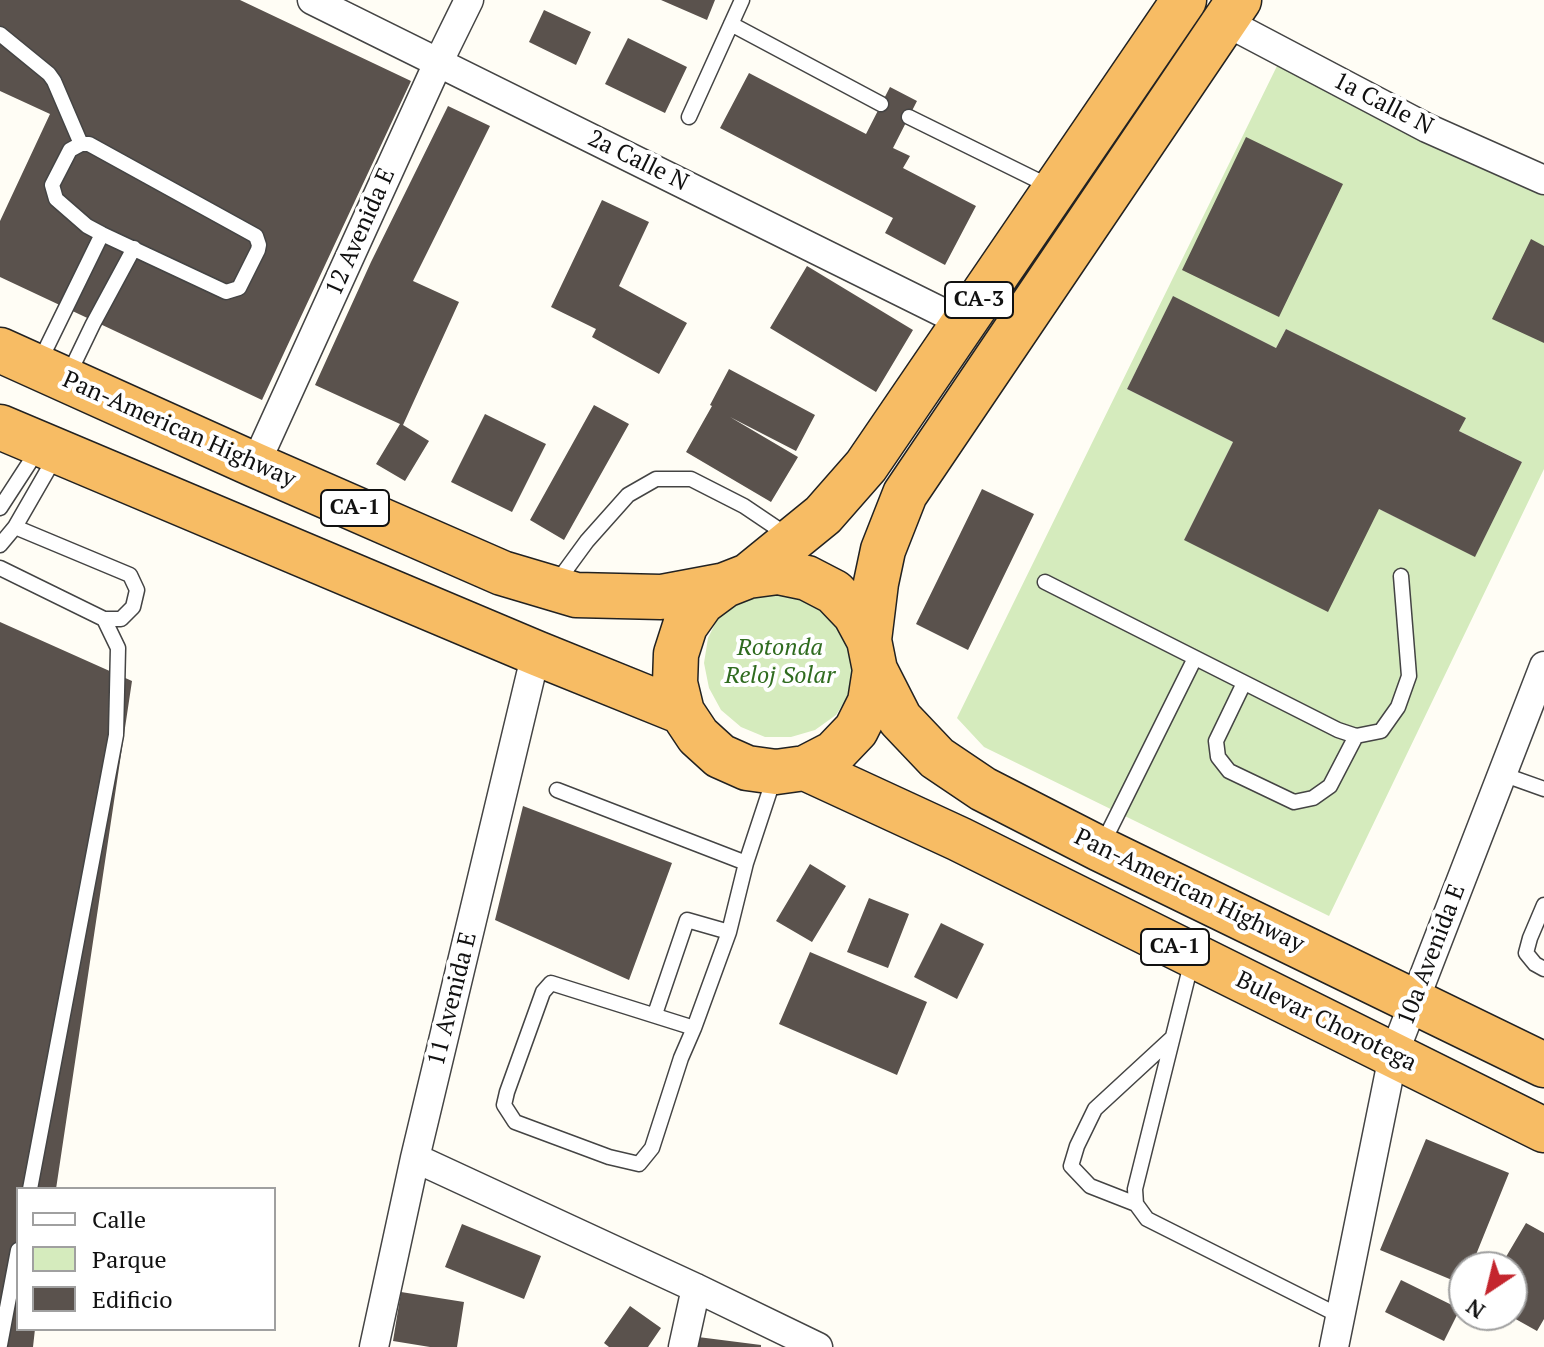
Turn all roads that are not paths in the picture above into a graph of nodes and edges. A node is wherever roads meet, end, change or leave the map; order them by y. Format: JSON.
{"nodes":[{"id":1,"x":312,"y":0,"type":"edge"},
{"id":2,"x":469,"y":0,"type":"edge"},
{"id":3,"x":742,"y":0,"type":"edge"},
{"id":4,"x":1184,"y":0,"type":"edge"},
{"id":5,"x":1232,"y":10,"type":"edge"},
{"id":6,"x":731,"y":24,"type":"junction"},
{"id":7,"x":0,"y":34,"type":"edge"},
{"id":8,"x":438,"y":63,"type":"junction"},
{"id":9,"x":881,"y":104,"type":"dead end"},
{"id":10,"x":689,"y":117,"type":"dead end"},
{"id":11,"x":909,"y":117,"type":"dead end"},
{"id":12,"x":81,"y":144,"type":"junction"},
{"id":13,"x":1544,"y":180,"type":"edge"},
{"id":14,"x":1055,"y":189,"type":"junction"},
{"id":15,"x":102,"y":234,"type":"junction"},
{"id":16,"x":134,"y":248,"type":"junction"},
{"id":17,"x":964,"y":323,"type":"junction"},
{"id":18,"x":35,"y":366,"type":"edge"},
{"id":19,"x":0,"y":427,"type":"edge"},
{"id":20,"x":50,"y":448,"type":"junction"},
{"id":21,"x":255,"y":465,"type":"junction"},
{"id":22,"x":0,"y":508,"type":"edge"},
{"id":23,"x":15,"y":527,"type":"junction"},
{"id":24,"x":794,"y":540,"type":"junction"},
{"id":25,"x":0,"y":545,"type":"edge"},
{"id":26,"x":0,"y":568,"type":"edge"},
{"id":27,"x":1401,"y":576,"type":"dead end"},
{"id":28,"x":736,"y":580,"type":"junction"},
{"id":29,"x":1045,"y":582,"type":"dead end"},
{"id":30,"x":553,"y":588,"type":"junction"},
{"id":31,"x":104,"y":619,"type":"junction"},
{"id":32,"x":536,"y":653,"type":"junction"},
{"id":33,"x":872,"y":655,"type":"junction"},
{"id":34,"x":1195,"y":658,"type":"junction"},
{"id":35,"x":1544,"y":666,"type":"edge"},
{"id":36,"x":1244,"y":683,"type":"junction"},
{"id":37,"x":682,"y":712,"type":"junction"},
{"id":38,"x":1356,"y":736,"type":"junction"},
{"id":39,"x":790,"y":770,"type":"junction"},
{"id":40,"x":1502,"y":774,"type":"junction"},
{"id":41,"x":1544,"y":789,"type":"edge"},
{"id":42,"x":557,"y":790,"type":"dead end"},
{"id":43,"x":1100,"y":849,"type":"junction"},
{"id":44,"x":746,"y":863,"type":"junction"},
{"id":45,"x":1544,"y":905,"type":"edge"},
{"id":46,"x":729,"y":932,"type":"junction"},
{"id":47,"x":1193,"y":956,"type":"junction"},
{"id":48,"x":1544,"y":969,"type":"edge"},
{"id":49,"x":1414,"y":1001,"type":"junction"},
{"id":50,"x":655,"y":1014,"type":"junction"},
{"id":51,"x":694,"y":1028,"type":"junction"},
{"id":52,"x":1173,"y":1038,"type":"junction"},
{"id":53,"x":1393,"y":1056,"type":"junction"},
{"id":54,"x":1544,"y":1065,"type":"edge"},
{"id":55,"x":1544,"y":1130,"type":"edge"},
{"id":56,"x":415,"y":1158,"type":"junction"},
{"id":57,"x":30,"y":1187,"type":"edge"},
{"id":58,"x":1136,"y":1204,"type":"junction"},
{"id":59,"x":16,"y":1261,"type":"edge"},
{"id":60,"x":696,"y":1288,"type":"junction"},
{"id":61,"x":1340,"y":1316,"type":"junction"},
{"id":62,"x":0,"y":1345,"type":"edge"},
{"id":63,"x":374,"y":1347,"type":"edge"},
{"id":64,"x":683,"y":1347,"type":"edge"},
{"id":65,"x":818,"y":1347,"type":"edge"},
{"id":66,"x":1334,"y":1347,"type":"edge"}],
"edges":[{"from":1,"to":8,"type":"street","name":"2a Calle N"},
{"from":2,"to":8,"type":"street","name":"12 Avenida E"},
{"from":3,"to":6,"type":"lane"},
{"from":4,"to":14,"type":"highway","number":"CA-3"},
{"from":5,"to":13,"type":"street","name":"1a Calle N"},
{"from":5,"to":33,"type":"highway","number":"CA-3"},
{"from":6,"to":9,"type":"lane"},
{"from":6,"to":10,"type":"lane"},
{"from":7,"to":12,"type":"lane"},
{"from":8,"to":17,"type":"street","name":"2a Calle N"},
{"from":8,"to":21,"type":"street","name":"12 Avenida E"},
{"from":11,"to":14,"type":"lane"},
{"from":12,"to":15,"type":"lane"},
{"from":12,"to":16,"type":"lane"},
{"from":14,"to":17,"type":"highway","number":"CA-3"},
{"from":15,"to":16,"type":"lane"},
{"from":15,"to":18,"type":"lane"},
{"from":16,"to":18,"type":"lane"},
{"from":17,"to":24,"type":"highway","number":"CA-3"},
{"from":18,"to":21,"type":"highway","name":"Pan-American Highway","number":"CA-1"},
{"from":19,"to":20,"type":"highway","number":"CA-1"},
{"from":20,"to":22,"type":"lane"},
{"from":20,"to":23,"type":"lane"},
{"from":20,"to":32,"type":"highway","number":"CA-1"},
{"from":21,"to":30,"type":"highway","name":"Pan-American Highway","number":"CA-1"},
{"from":23,"to":25,"type":"lane"},
{"from":23,"to":31,"type":"lane"},
{"from":24,"to":28,"type":"highway","number":"CA-3"},
{"from":24,"to":30,"type":"lane"},
{"from":26,"to":31,"type":"lane"},
{"from":27,"to":38,"type":"lane"},
{"from":28,"to":30,"type":"highway","name":"Pan-American Highway","number":"CA-1"},
{"from":28,"to":33,"type":"highway","number":"CA-1"},
{"from":28,"to":37,"type":"highway","number":"CA-1"},
{"from":29,"to":34,"type":"lane"},
{"from":31,"to":57,"type":"lane"},
{"from":32,"to":37,"type":"highway","number":"CA-1"},
{"from":32,"to":56,"type":"street","name":"11 Avenida E"},
{"from":33,"to":39,"type":"highway"},
{"from":33,"to":43,"type":"highway","name":"Pan-American Highway","number":"CA-1"},
{"from":34,"to":36,"type":"lane"},
{"from":34,"to":43,"type":"lane"},
{"from":35,"to":40,"type":"street","name":"10a Avenida E"},
{"from":36,"to":38,"type":"lane"},
{"from":36,"to":38,"type":"lane"},
{"from":37,"to":39,"type":"highway","number":"CA-1"},
{"from":39,"to":44,"type":"lane"},
{"from":39,"to":47,"type":"highway","name":"Bulevar Chorotega","number":"CA-1"},
{"from":40,"to":41,"type":"lane"},
{"from":40,"to":49,"type":"street","name":"10a Avenida E"},
{"from":42,"to":44,"type":"lane"},
{"from":43,"to":49,"type":"highway","name":"Pan-American Highway","number":"CA-1"},
{"from":44,"to":46,"type":"lane"},
{"from":45,"to":48,"type":"lane"},
{"from":46,"to":50,"type":"lane"},
{"from":46,"to":51,"type":"lane"},
{"from":47,"to":52,"type":"lane"},
{"from":47,"to":53,"type":"highway","name":"Bulevar Chorotega","number":"CA-1"},
{"from":49,"to":53,"type":"street","name":"10a Avenida E"},
{"from":49,"to":54,"type":"highway","name":"Pan-American Highway","number":"CA-1"},
{"from":50,"to":51,"type":"lane"},
{"from":50,"to":51,"type":"lane"},
{"from":52,"to":58,"type":"lane"},
{"from":52,"to":58,"type":"lane"},
{"from":53,"to":55,"type":"highway","name":"Bulevar Chorotega","number":"CA-1"},
{"from":53,"to":61,"type":"street","name":"10a Avenida E"},
{"from":56,"to":60,"type":"street"},
{"from":56,"to":63,"type":"street","name":"11 Avenida E"},
{"from":58,"to":61,"type":"lane"},
{"from":59,"to":62,"type":"lane"},
{"from":60,"to":64,"type":"street"},
{"from":60,"to":65,"type":"street"},
{"from":61,"to":66,"type":"street","name":"10a Avenida E"}]}
